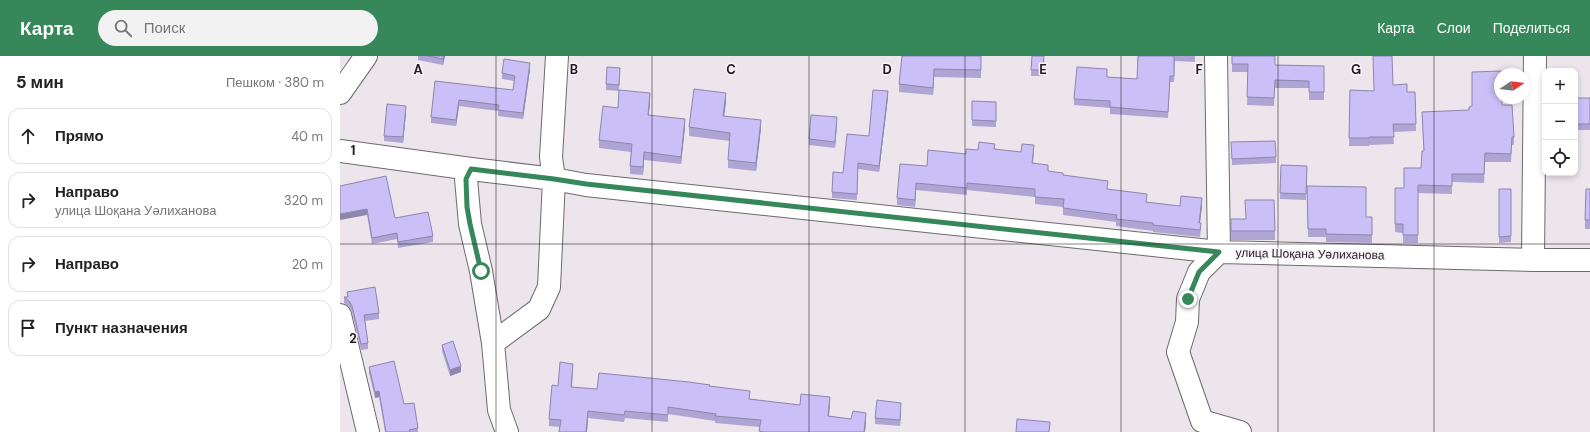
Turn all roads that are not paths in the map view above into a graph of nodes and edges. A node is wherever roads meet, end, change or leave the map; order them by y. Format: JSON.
{"nodes":[{"id":1,"x":366,"y":56,"type":"edge"},
{"id":2,"x":557,"y":56,"type":"edge"},
{"id":3,"x":1216,"y":56,"type":"edge"},
{"id":4,"x":1535,"y":56,"type":"edge"},
{"id":5,"x":340,"y":93,"type":"edge"},
{"id":6,"x":340,"y":151,"type":"edge"},
{"id":7,"x":471,"y":169,"type":"junction"},
{"id":8,"x":554,"y":179,"type":"junction"},
{"id":9,"x":1219,"y":252,"type":"junction"},
{"id":10,"x":1533,"y":260,"type":"junction"},
{"id":11,"x":1590,"y":260,"type":"edge"},
{"id":12,"x":340,"y":315,"type":"edge"},
{"id":13,"x":493,"y":343,"type":"junction"},
{"id":14,"x":344,"y":354,"type":"edge"},
{"id":15,"x":368,"y":432,"type":"edge"},
{"id":16,"x":507,"y":432,"type":"edge"},
{"id":17,"x":1240,"y":432,"type":"edge"}],
"edges":[{"from":1,"to":5,"type":"street"},
{"from":2,"to":8,"type":"street"},
{"from":3,"to":9,"type":"street"},
{"from":4,"to":10,"type":"street"},
{"from":6,"to":7,"type":"street","name":"улица Шоқана Уәлиханова"},
{"from":7,"to":8,"type":"street","name":"улица Шоқана Уәлиханова"},
{"from":7,"to":13,"type":"street"},
{"from":8,"to":9,"type":"street","name":"улица Шоқана Уәлиханова"},
{"from":8,"to":13,"type":"street"},
{"from":9,"to":10,"type":"street","name":"улица Шоқана Уәлиханова"},
{"from":9,"to":17,"type":"street"},
{"from":10,"to":11,"type":"street","name":"улица Шоқана Уәлиханова"},
{"from":12,"to":14,"type":"street"},
{"from":13,"to":16,"type":"street"},
{"from":14,"to":15,"type":"street"}]}
